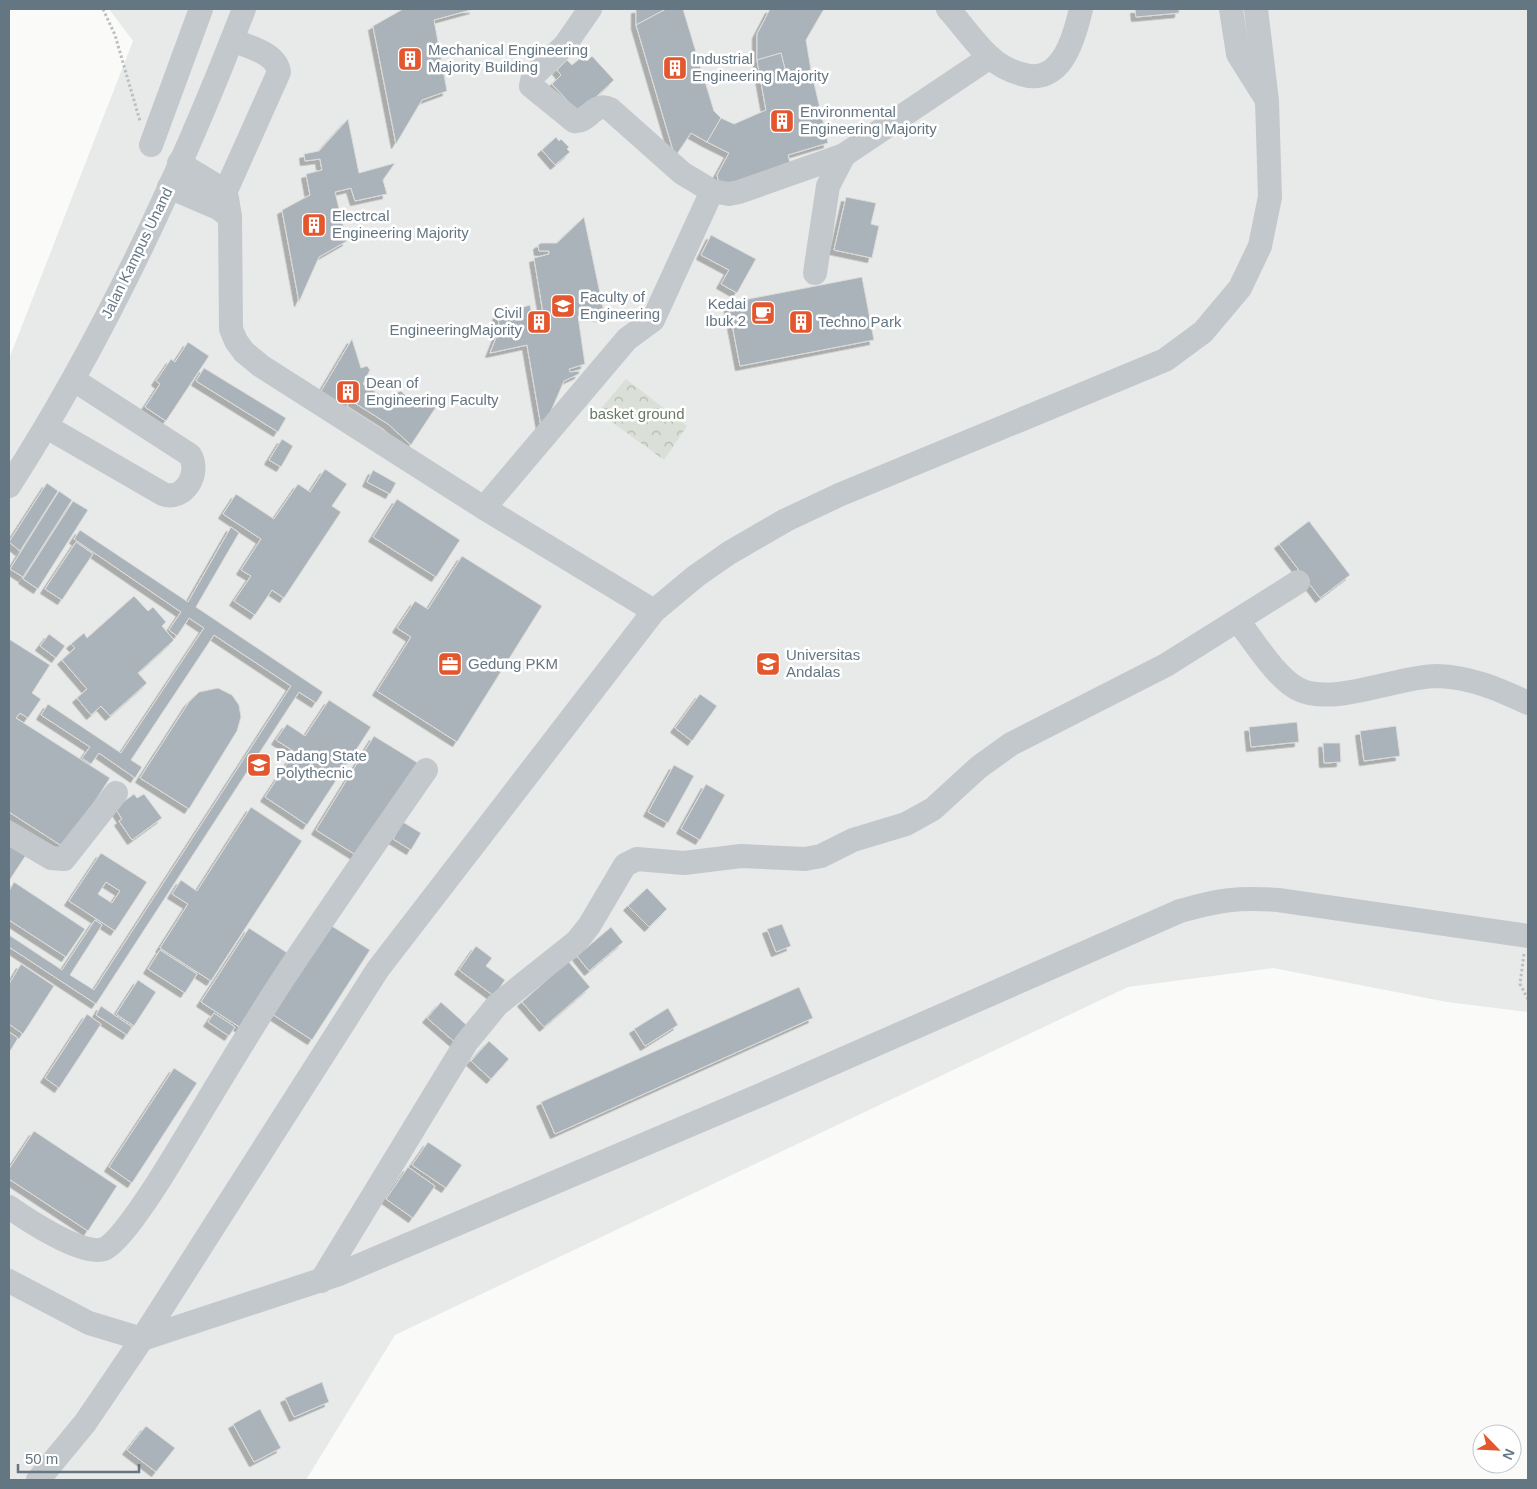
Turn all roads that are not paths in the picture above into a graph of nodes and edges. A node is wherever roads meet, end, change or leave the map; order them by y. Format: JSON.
{"nodes":[{"id":1,"x":201,"y":9,"type":"edge"},
{"id":2,"x":244,"y":9,"type":"edge"},
{"id":3,"x":590,"y":9,"type":"edge"},
{"id":4,"x":948,"y":9,"type":"edge"},
{"id":5,"x":1081,"y":9,"type":"edge"},
{"id":6,"x":1231,"y":9,"type":"edge"},
{"id":7,"x":1256,"y":9,"type":"edge"},
{"id":8,"x":232,"y":40,"type":"junction"},
{"id":9,"x":990,"y":57,"type":"junction"},
{"id":10,"x":1267,"y":101,"type":"junction"},
{"id":11,"x":151,"y":145,"type":"road end"},
{"id":12,"x":844,"y":156,"type":"junction"},
{"id":13,"x":179,"y":162,"type":"junction"},
{"id":14,"x":170,"y":187,"type":"junction"},
{"id":15,"x":712,"y":191,"type":"junction"},
{"id":16,"x":224,"y":206,"type":"junction"},
{"id":17,"x":815,"y":273,"type":"dead end"},
{"id":18,"x":74,"y":380,"type":"junction"},
{"id":19,"x":47,"y":427,"type":"junction"},
{"id":20,"x":9,"y":486,"type":"edge"},
{"id":21,"x":484,"y":508,"type":"junction"},
{"id":22,"x":1298,"y":582,"type":"dead end"},
{"id":23,"x":654,"y":611,"type":"junction"},
{"id":24,"x":1238,"y":621,"type":"junction"},
{"id":25,"x":1528,"y":703,"type":"edge"},
{"id":26,"x":426,"y":770,"type":"dead end"},
{"id":27,"x":116,"y":793,"type":"dead end"},
{"id":28,"x":9,"y":833,"type":"edge"},
{"id":29,"x":1526,"y":944,"type":"edge"},
{"id":30,"x":9,"y":1207,"type":"edge"},
{"id":31,"x":9,"y":1281,"type":"edge"},
{"id":32,"x":321,"y":1281,"type":"junction"},
{"id":33,"x":142,"y":1339,"type":"junction"},
{"id":34,"x":38,"y":1480,"type":"edge"}],
"edges":[{"from":1,"to":11,"type":"street"},
{"from":2,"to":8,"type":"street","name":"Jalan Kampus Unand"},
{"from":3,"to":15,"type":"street"},
{"from":4,"to":9,"type":"street"},
{"from":5,"to":9,"type":"street"},
{"from":6,"to":10,"type":"street"},
{"from":7,"to":10,"type":"street"},
{"from":8,"to":13,"type":"street","name":"Jalan Kampus Unand"},
{"from":8,"to":16,"type":"street"},
{"from":9,"to":12,"type":"street"},
{"from":10,"to":23,"type":"street"},
{"from":12,"to":15,"type":"street"},
{"from":12,"to":17,"type":"street"},
{"from":13,"to":14,"type":"street","name":"Jalan Kampus Unand"},
{"from":13,"to":16,"type":"street"},
{"from":14,"to":16,"type":"street"},
{"from":14,"to":18,"type":"street","name":"Jalan Kampus Unand"},
{"from":15,"to":21,"type":"street"},
{"from":16,"to":21,"type":"street"},
{"from":18,"to":19,"type":"street","name":"Jalan Kampus Unand"},
{"from":18,"to":19,"type":"street"},
{"from":19,"to":20,"type":"street","name":"Jalan Kampus Unand"},
{"from":21,"to":23,"type":"street"},
{"from":22,"to":24,"type":"street"},
{"from":23,"to":33,"type":"street"},
{"from":24,"to":25,"type":"street"},
{"from":24,"to":32,"type":"street"},
{"from":26,"to":30,"type":"street"},
{"from":27,"to":28,"type":"street"},
{"from":29,"to":32,"type":"street"},
{"from":31,"to":33,"type":"street"},
{"from":32,"to":33,"type":"street"},
{"from":33,"to":34,"type":"street"}]}
